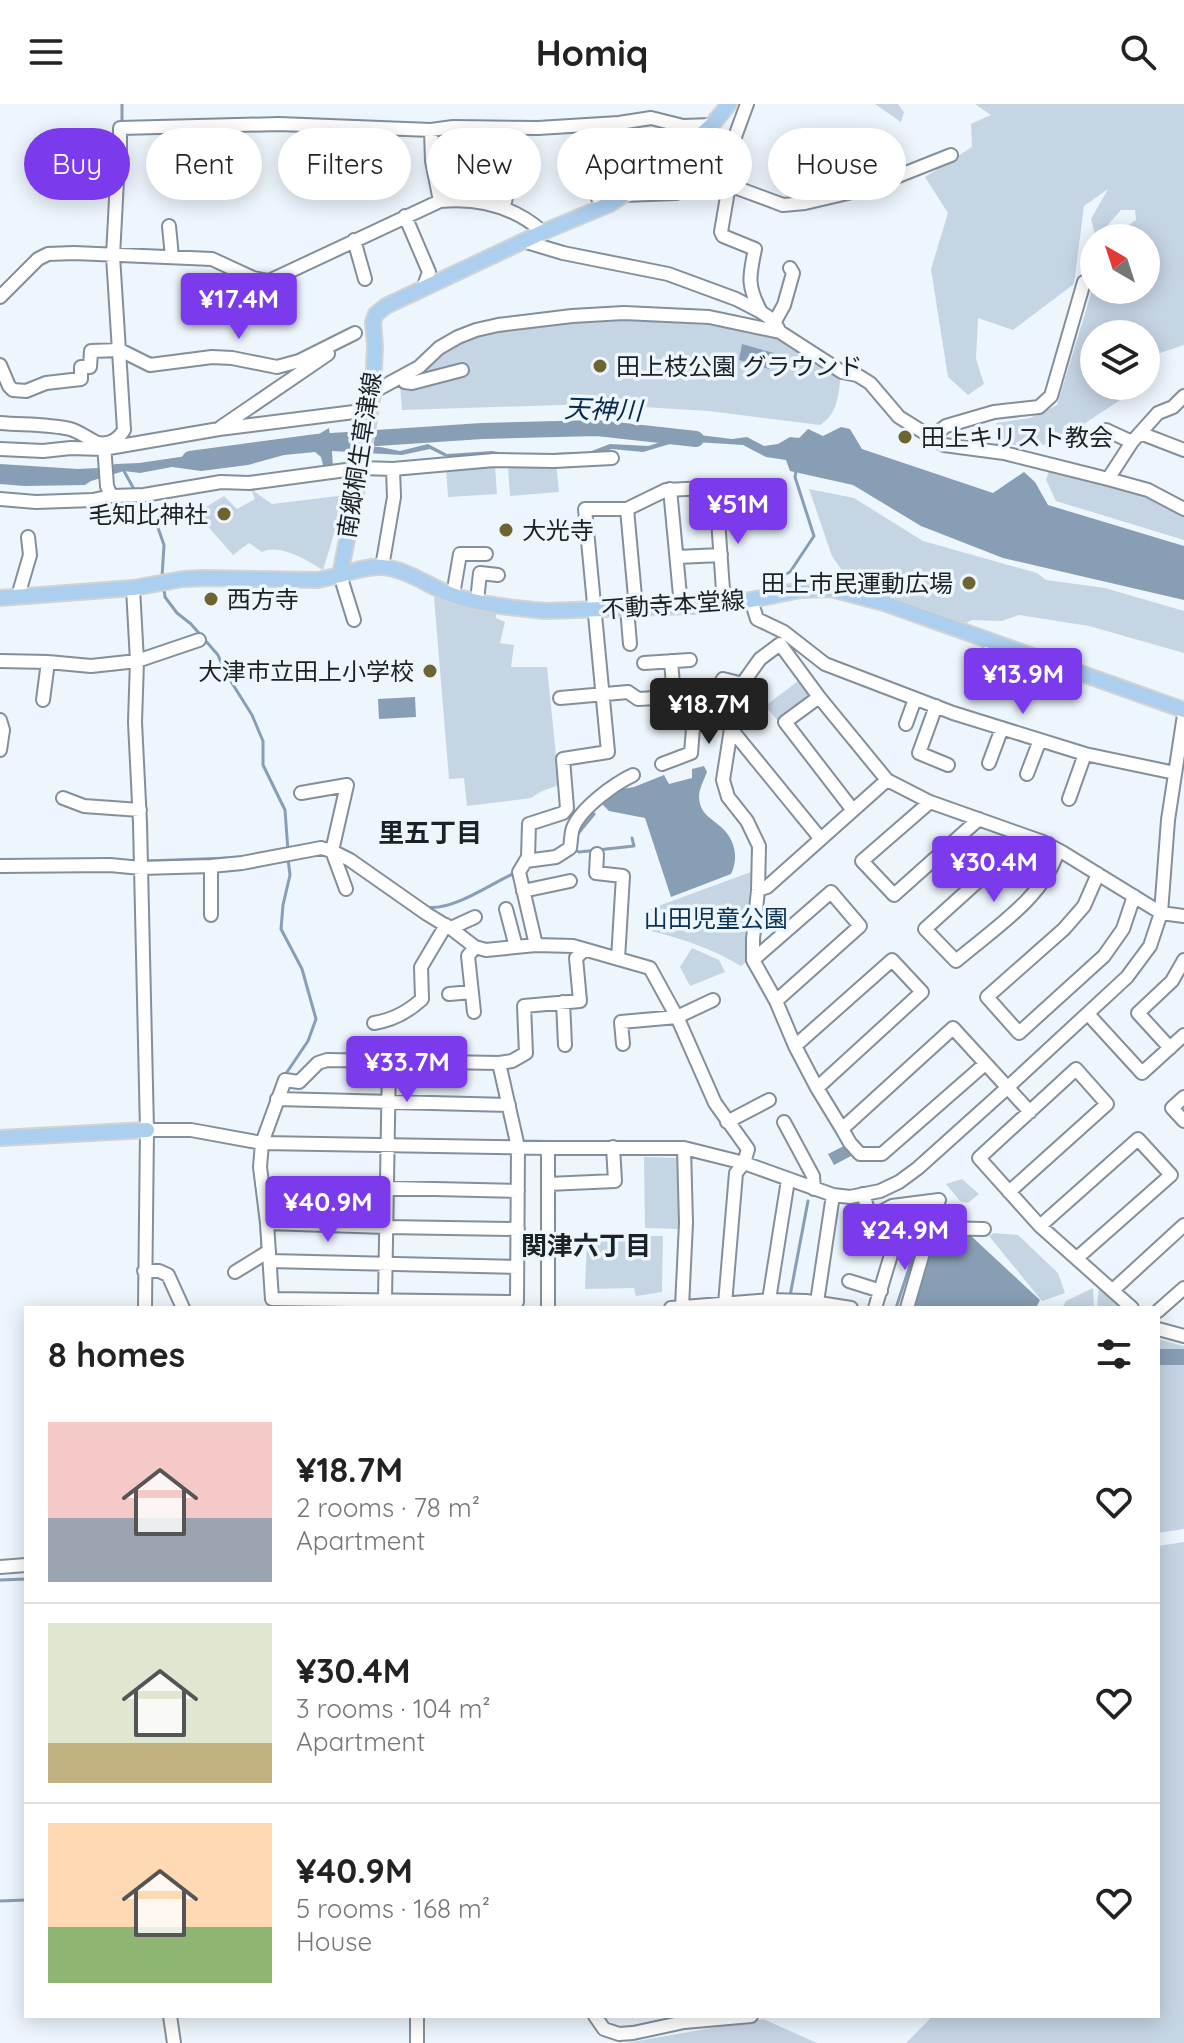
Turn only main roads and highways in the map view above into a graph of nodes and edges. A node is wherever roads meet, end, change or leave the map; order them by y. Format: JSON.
{"nodes":[{"id":1,"x":729,"y":104,"type":"edge"},
{"id":2,"x":340,"y":575,"type":"junction"},
{"id":3,"x":0,"y":598,"type":"edge"},
{"id":4,"x":1184,"y":713,"type":"edge"},
{"id":5,"x":147,"y":1130,"type":"road end"},
{"id":6,"x":0,"y":1138,"type":"edge"}],
"edges":[{"from":1,"to":2,"type":"main road","name":"南郷桐生草津線"},
{"from":2,"to":3,"type":"main road"},
{"from":2,"to":4,"type":"main road","name":"不動寺本堂線"},
{"from":5,"to":6,"type":"main road"}]}
